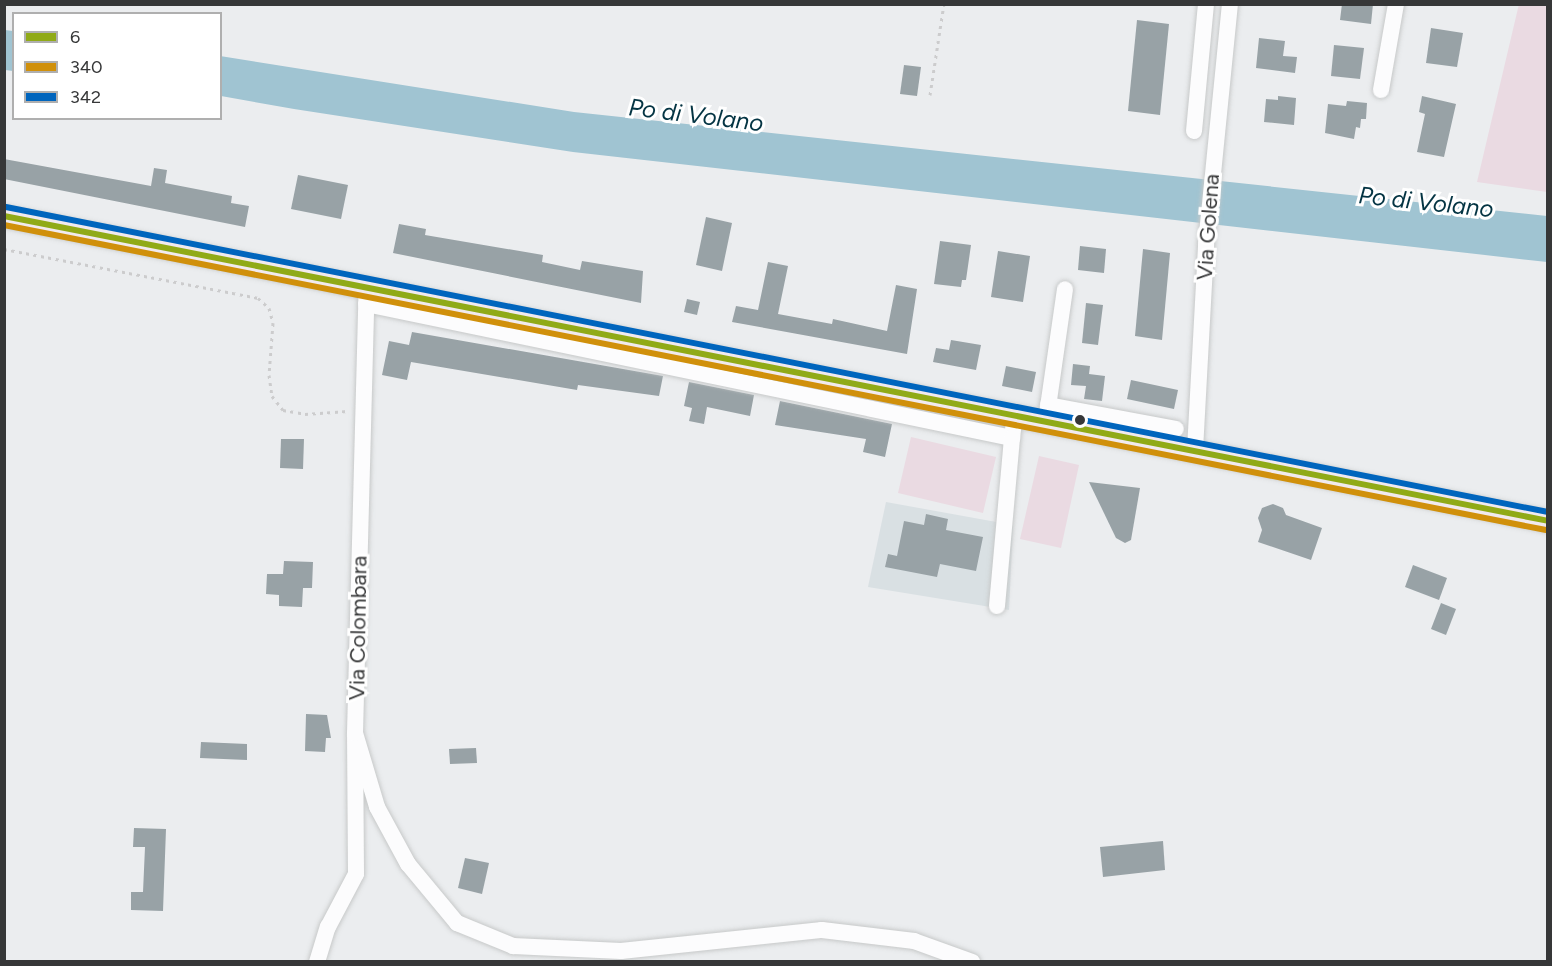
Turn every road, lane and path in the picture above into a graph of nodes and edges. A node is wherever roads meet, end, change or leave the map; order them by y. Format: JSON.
{"nodes":[{"id":1,"x":944,"y":4,"type":"edge"},
{"id":2,"x":1206,"y":4,"type":"edge"},
{"id":3,"x":1396,"y":4,"type":"edge"},
{"id":4,"x":1229,"y":6,"type":"edge"},
{"id":5,"x":1203,"y":40,"type":"junction"},
{"id":6,"x":1226,"y":42,"type":"junction"},
{"id":7,"x":1200,"y":63,"type":"junction"},
{"id":8,"x":1223,"y":65,"type":"junction"},
{"id":9,"x":1381,"y":90,"type":"dead end"},
{"id":10,"x":930,"y":95,"type":"dead end"},
{"id":11,"x":1197,"y":95,"type":"junction"},
{"id":12,"x":1220,"y":98,"type":"junction"},
{"id":13,"x":1217,"y":120,"type":"junction"},
{"id":14,"x":4,"y":216,"type":"edge"},
{"id":15,"x":4,"y":249,"type":"edge"},
{"id":16,"x":1065,"y":289,"type":"dead end"},
{"id":17,"x":366,"y":295,"type":"junction"},
{"id":18,"x":594,"y":341,"type":"junction"},
{"id":19,"x":735,"y":359,"type":"junction"},
{"id":20,"x":730,"y":380,"type":"junction"},
{"id":21,"x":904,"y":393,"type":"junction"},
{"id":22,"x":363,"y":402,"type":"junction"},
{"id":23,"x":1047,"y":413,"type":"junction"},
{"id":24,"x":899,"y":415,"type":"junction"},
{"id":25,"x":1015,"y":415,"type":"junction"},
{"id":26,"x":1176,"y":429,"type":"dead end"},
{"id":27,"x":1012,"y":438,"type":"junction"},
{"id":28,"x":1195,"y":450,"type":"junction"},
{"id":29,"x":1548,"y":521,"type":"edge"},
{"id":30,"x":997,"y":606,"type":"dead end"},
{"id":31,"x":355,"y":733,"type":"junction"},
{"id":32,"x":317,"y":962,"type":"edge"},
{"id":33,"x":972,"y":962,"type":"edge"}],
"edges":[{"from":1,"to":10,"type":"path"},
{"from":2,"to":4,"type":"street"},
{"from":2,"to":5,"type":"street"},
{"from":3,"to":9,"type":"street"},
{"from":4,"to":6,"type":"street","name":"Via Golena"},
{"from":5,"to":6,"type":"street"},
{"from":5,"to":7,"type":"street"},
{"from":6,"to":8,"type":"street","name":"Via Golena"},
{"from":7,"to":8,"type":"street"},
{"from":7,"to":11,"type":"street"},
{"from":8,"to":12,"type":"street","name":"Via Golena"},
{"from":11,"to":12,"type":"street"},
{"from":11,"to":13,"type":"street"},
{"from":12,"to":13,"type":"street","name":"Via Golena"},
{"from":13,"to":28,"type":"street","name":"Via Golena"},
{"from":14,"to":17,"type":"main road"},
{"from":15,"to":22,"type":"path"},
{"from":16,"to":23,"type":"street"},
{"from":17,"to":18,"type":"main road"},
{"from":17,"to":22,"type":"street","name":"Via Colombara"},
{"from":18,"to":19,"type":"main road"},
{"from":18,"to":20,"type":"street"},
{"from":19,"to":20,"type":"street"},
{"from":19,"to":21,"type":"main road"},
{"from":20,"to":24,"type":"street"},
{"from":21,"to":24,"type":"street"},
{"from":21,"to":25,"type":"main road"},
{"from":22,"to":31,"type":"street","name":"Via Colombara"},
{"from":23,"to":25,"type":"main road"},
{"from":23,"to":26,"type":"street"},
{"from":23,"to":28,"type":"main road"},
{"from":24,"to":27,"type":"street"},
{"from":25,"to":27,"type":"street"},
{"from":27,"to":30,"type":"street"},
{"from":28,"to":29,"type":"main road"},
{"from":31,"to":32,"type":"street","name":"Via Colombara"},
{"from":31,"to":33,"type":"street"}]}
